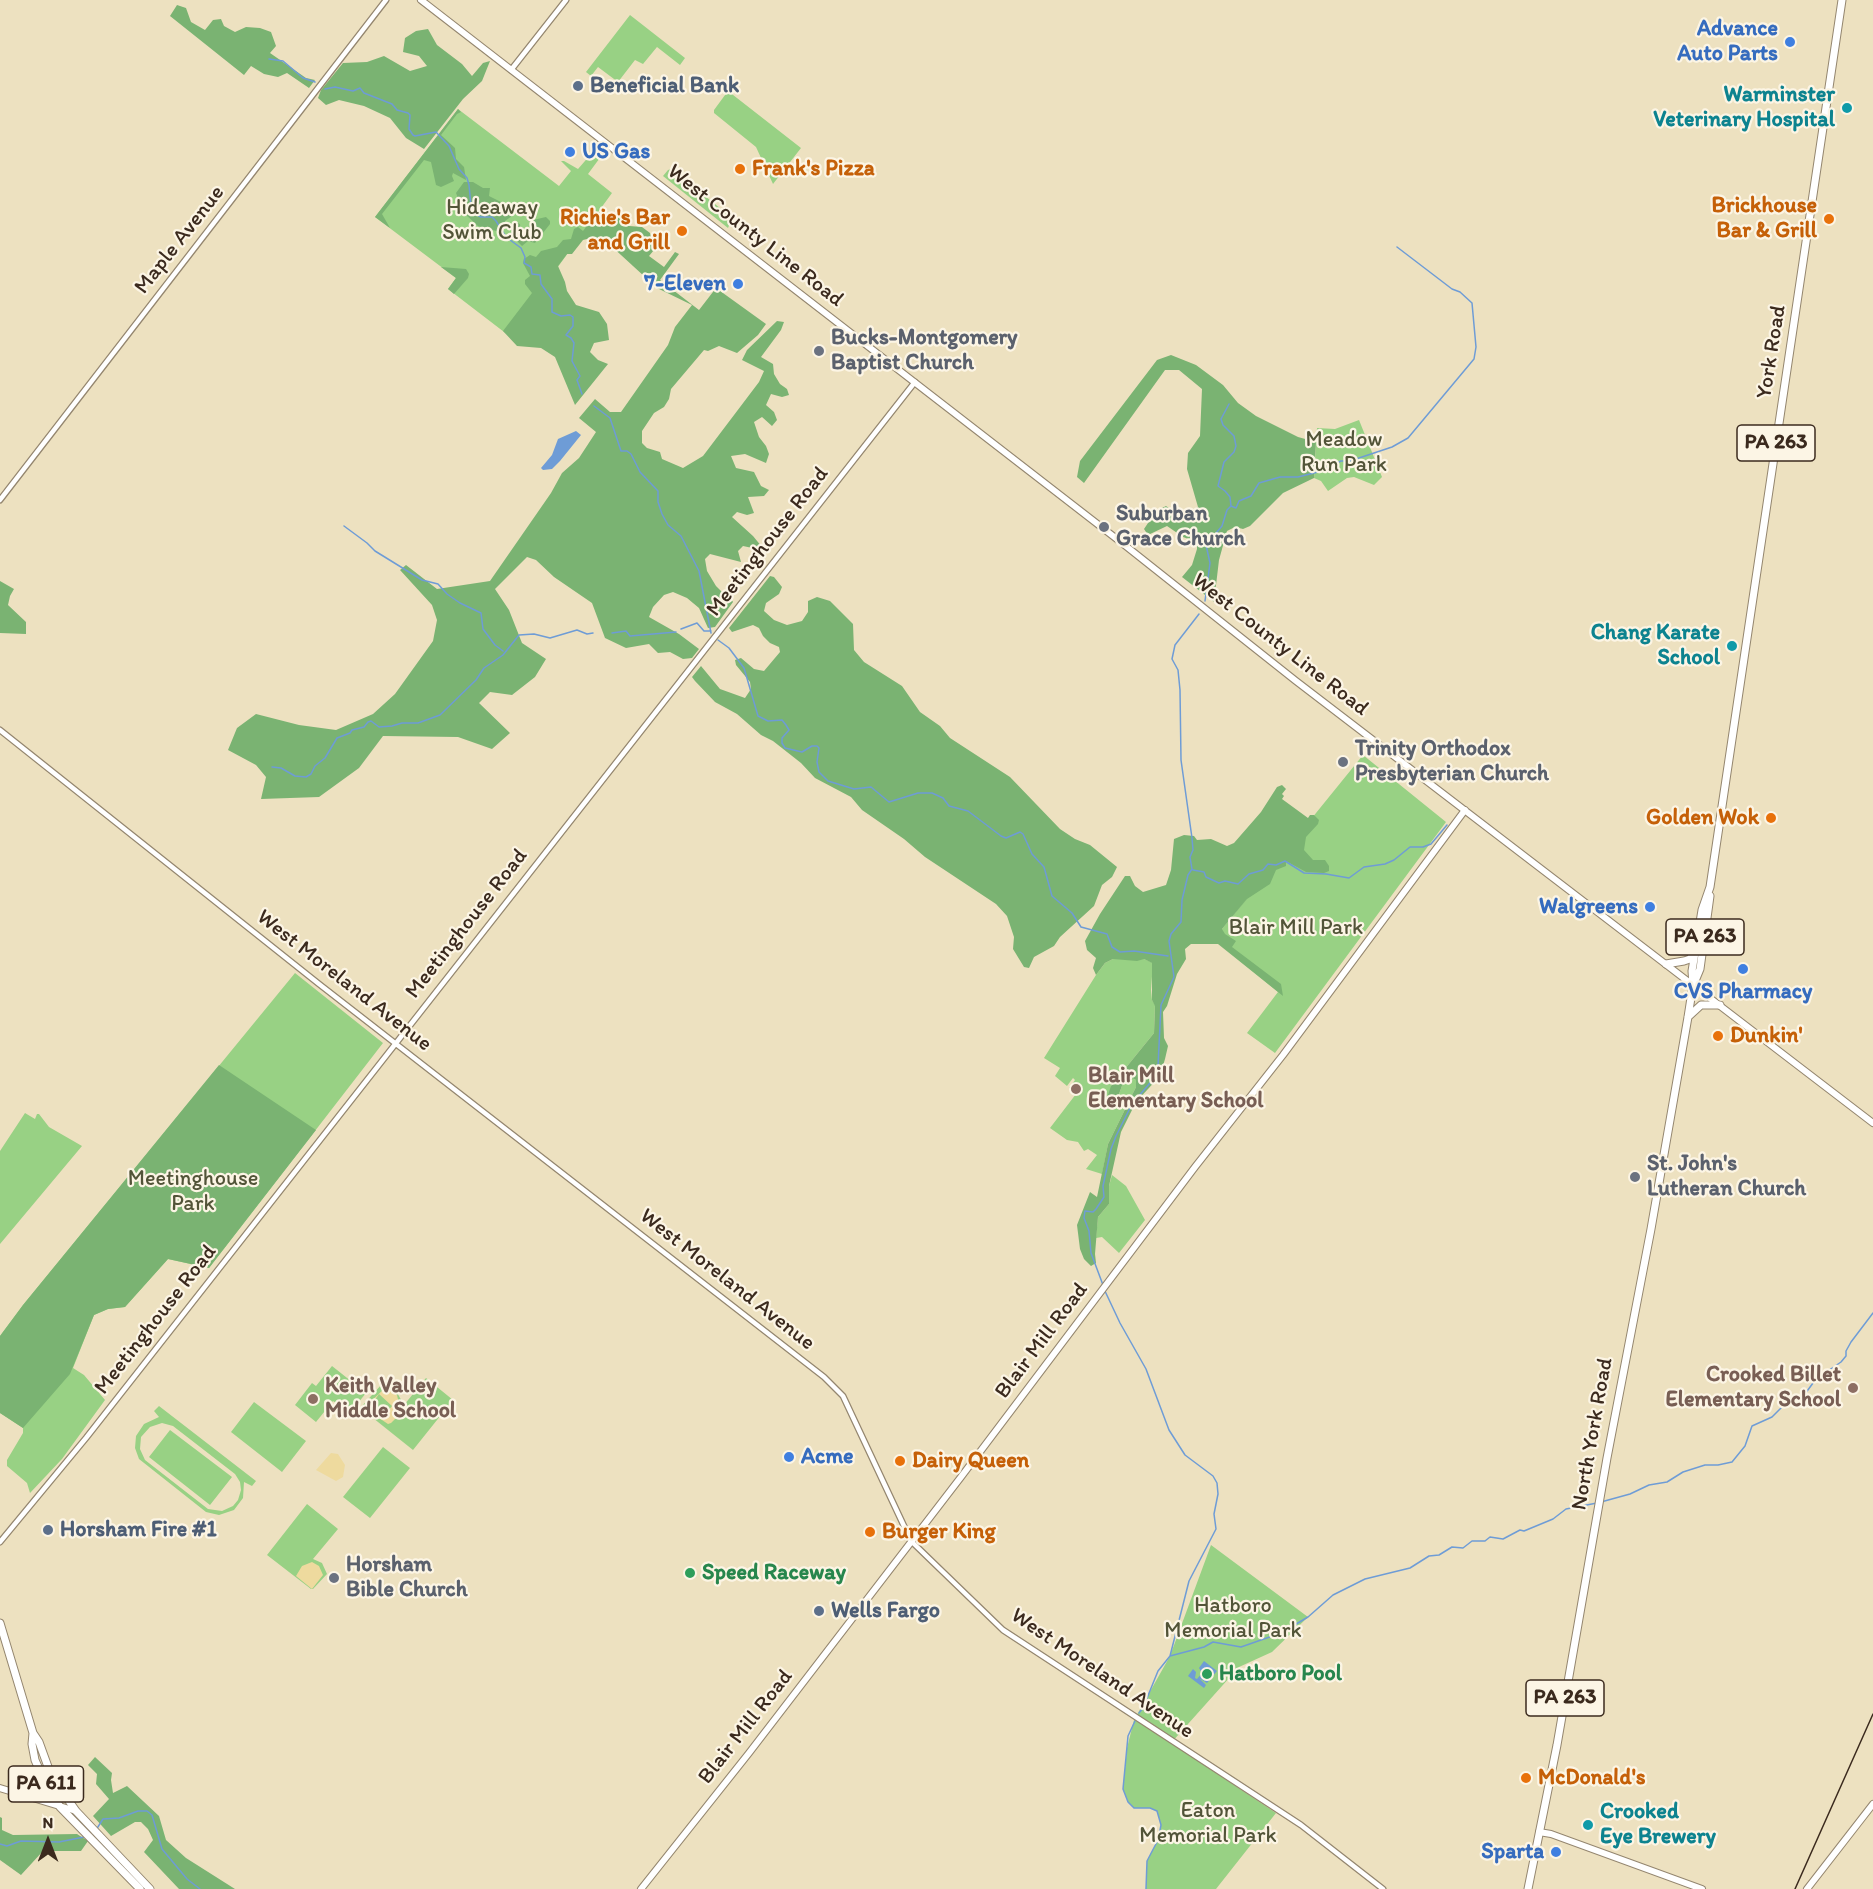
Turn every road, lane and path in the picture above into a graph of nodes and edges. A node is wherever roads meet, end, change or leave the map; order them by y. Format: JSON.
{"nodes":[{"id":1,"x":386,"y":0,"type":"edge"},
{"id":2,"x":421,"y":0,"type":"edge"},
{"id":3,"x":566,"y":0,"type":"edge"},
{"id":4,"x":1842,"y":0,"type":"edge"},
{"id":5,"x":511,"y":70,"type":"junction"},
{"id":6,"x":915,"y":382,"type":"junction"},
{"id":7,"x":0,"y":500,"type":"edge"},
{"id":8,"x":0,"y":730,"type":"edge"},
{"id":9,"x":1465,"y":810,"type":"junction"},
{"id":10,"x":1710,"y":887,"type":"junction"},
{"id":11,"x":1697,"y":948,"type":"junction"},
{"id":12,"x":1666,"y":964,"type":"junction"},
{"id":13,"x":1693,"y":985,"type":"junction"},
{"id":14,"x":1720,"y":1005,"type":"junction"},
{"id":15,"x":1688,"y":1017,"type":"junction"},
{"id":16,"x":395,"y":1043,"type":"junction"},
{"id":17,"x":1873,"y":1123,"type":"edge"},
{"id":18,"x":910,"y":1541,"type":"junction"},
{"id":19,"x":0,"y":1542,"type":"edge"},
{"id":20,"x":0,"y":1623,"type":"edge"},
{"id":21,"x":33,"y":1732,"type":"junction"},
{"id":22,"x":0,"y":1788,"type":"edge"},
{"id":23,"x":1873,"y":1804,"type":"edge"},
{"id":24,"x":60,"y":1807,"type":"junction"},
{"id":25,"x":76,"y":1811,"type":"junction"},
{"id":26,"x":85,"y":1827,"type":"junction"},
{"id":27,"x":1539,"y":1832,"type":"junction"},
{"id":28,"x":101,"y":1842,"type":"junction"},
{"id":29,"x":140,"y":1889,"type":"edge"},
{"id":30,"x":150,"y":1889,"type":"edge"},
{"id":31,"x":641,"y":1889,"type":"edge"},
{"id":32,"x":1383,"y":1889,"type":"edge"},
{"id":33,"x":1528,"y":1889,"type":"edge"},
{"id":34,"x":1702,"y":1889,"type":"edge"},
{"id":35,"x":1807,"y":1889,"type":"edge"}],
"edges":[{"from":1,"to":7,"type":"street","name":"Maple Avenue"},
{"from":2,"to":5,"type":"main road","name":"West County Line Road"},
{"from":3,"to":5,"type":"street"},
{"from":4,"to":10,"type":"highway","name":"York Road","number":"PA 263"},
{"from":5,"to":6,"type":"main road","name":"West County Line Road"},
{"from":6,"to":9,"type":"main road","name":"West County Line Road"},
{"from":6,"to":16,"type":"street","name":"Meetinghouse Road"},
{"from":8,"to":16,"type":"street","name":"West Moreland Avenue"},
{"from":9,"to":12,"type":"main road","name":"West County Line Road"},
{"from":9,"to":18,"type":"main road","name":"Blair Mill Road"},
{"from":10,"to":11,"type":"highway","name":"York Road","number":"PA 263"},
{"from":10,"to":13,"type":"highway","name":"York Road","number":"PA 263"},
{"from":11,"to":12,"type":"highway"},
{"from":11,"to":13,"type":"highway","name":"York Road","number":"PA 263"},
{"from":12,"to":13,"type":"main road","name":"West County Line Road"},
{"from":13,"to":14,"type":"main road","name":"West County Line Road"},
{"from":13,"to":15,"type":"highway","name":"North York Road","number":"PA 263"},
{"from":14,"to":15,"type":"highway"},
{"from":14,"to":17,"type":"main road","name":"West County Line Road"},
{"from":15,"to":27,"type":"highway","name":"North York Road","number":"PA 263"},
{"from":16,"to":18,"type":"street","name":"West Moreland Avenue"},
{"from":16,"to":19,"type":"street","name":"Meetinghouse Road"},
{"from":18,"to":31,"type":"main road","name":"Blair Mill Road"},
{"from":18,"to":32,"type":"street","name":"West Moreland Avenue"},
{"from":20,"to":21,"type":"highway","number":"PA 611"},
{"from":21,"to":24,"type":"highway","number":"PA 611"},
{"from":21,"to":25,"type":"highway","number":"PA 611"},
{"from":22,"to":24,"type":"main road"},
{"from":23,"to":35,"type":"main road"},
{"from":24,"to":25,"type":"main road"},
{"from":24,"to":26,"type":"highway","number":"PA 611"},
{"from":25,"to":26,"type":"highway","number":"PA 611"},
{"from":26,"to":28,"type":"highway","number":"PA 611"},
{"from":27,"to":33,"type":"highway","name":"North York Road","number":"PA 263"},
{"from":27,"to":34,"type":"main road"},
{"from":28,"to":29,"type":"highway","number":"PA 611"},
{"from":28,"to":30,"type":"highway","number":"PA 611"}]}
